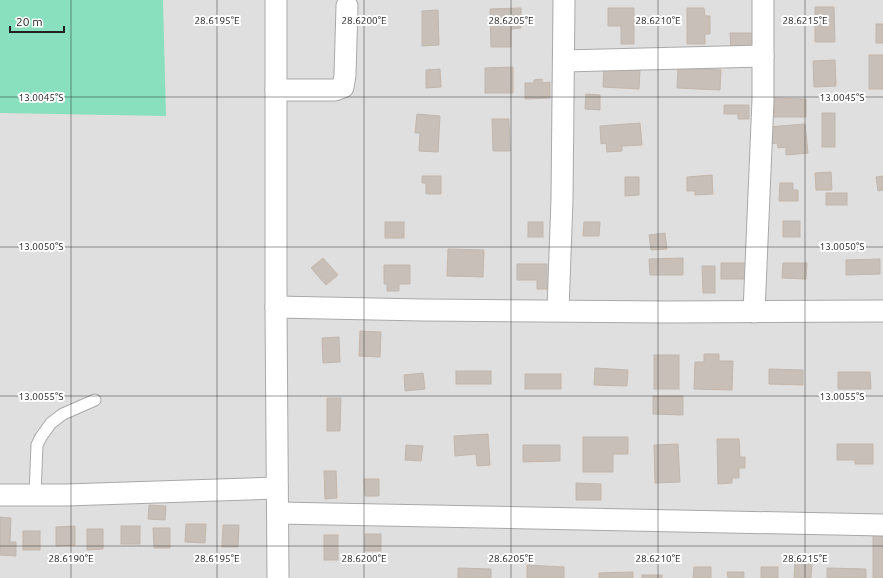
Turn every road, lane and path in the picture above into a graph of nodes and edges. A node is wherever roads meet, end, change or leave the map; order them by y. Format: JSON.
{"nodes":[{"id":1,"x":276,"y":0,"type":"edge"},
{"id":2,"x":564,"y":0,"type":"edge"},
{"id":3,"x":763,"y":0,"type":"edge"},
{"id":4,"x":347,"y":6,"type":"dead end"},
{"id":5,"x":763,"y":56,"type":"junction"},
{"id":6,"x":564,"y":61,"type":"junction"},
{"id":7,"x":276,"y":90,"type":"junction"},
{"id":8,"x":276,"y":307,"type":"junction"},
{"id":9,"x":558,"y":310,"type":"junction"},
{"id":10,"x":883,"y":310,"type":"edge"},
{"id":11,"x":754,"y":312,"type":"junction"},
{"id":12,"x":95,"y":400,"type":"dead end"},
{"id":13,"x":277,"y":488,"type":"junction"},
{"id":14,"x":0,"y":495,"type":"edge"},
{"id":15,"x":35,"y":495,"type":"junction"},
{"id":16,"x":278,"y":513,"type":"junction"},
{"id":17,"x":883,"y":525,"type":"edge"},
{"id":18,"x":278,"y":578,"type":"edge"}],
"edges":[{"from":1,"to":7,"type":"street"},
{"from":2,"to":6,"type":"street"},
{"from":3,"to":5,"type":"street"},
{"from":4,"to":7,"type":"street"},
{"from":5,"to":6,"type":"street"},
{"from":5,"to":11,"type":"street"},
{"from":6,"to":9,"type":"street"},
{"from":7,"to":8,"type":"street"},
{"from":8,"to":9,"type":"street"},
{"from":8,"to":13,"type":"street"},
{"from":9,"to":11,"type":"street"},
{"from":10,"to":11,"type":"street"},
{"from":12,"to":15,"type":"lane"},
{"from":13,"to":15,"type":"street"},
{"from":13,"to":16,"type":"street"},
{"from":14,"to":15,"type":"street"},
{"from":16,"to":17,"type":"street"},
{"from":16,"to":18,"type":"street"}]}
